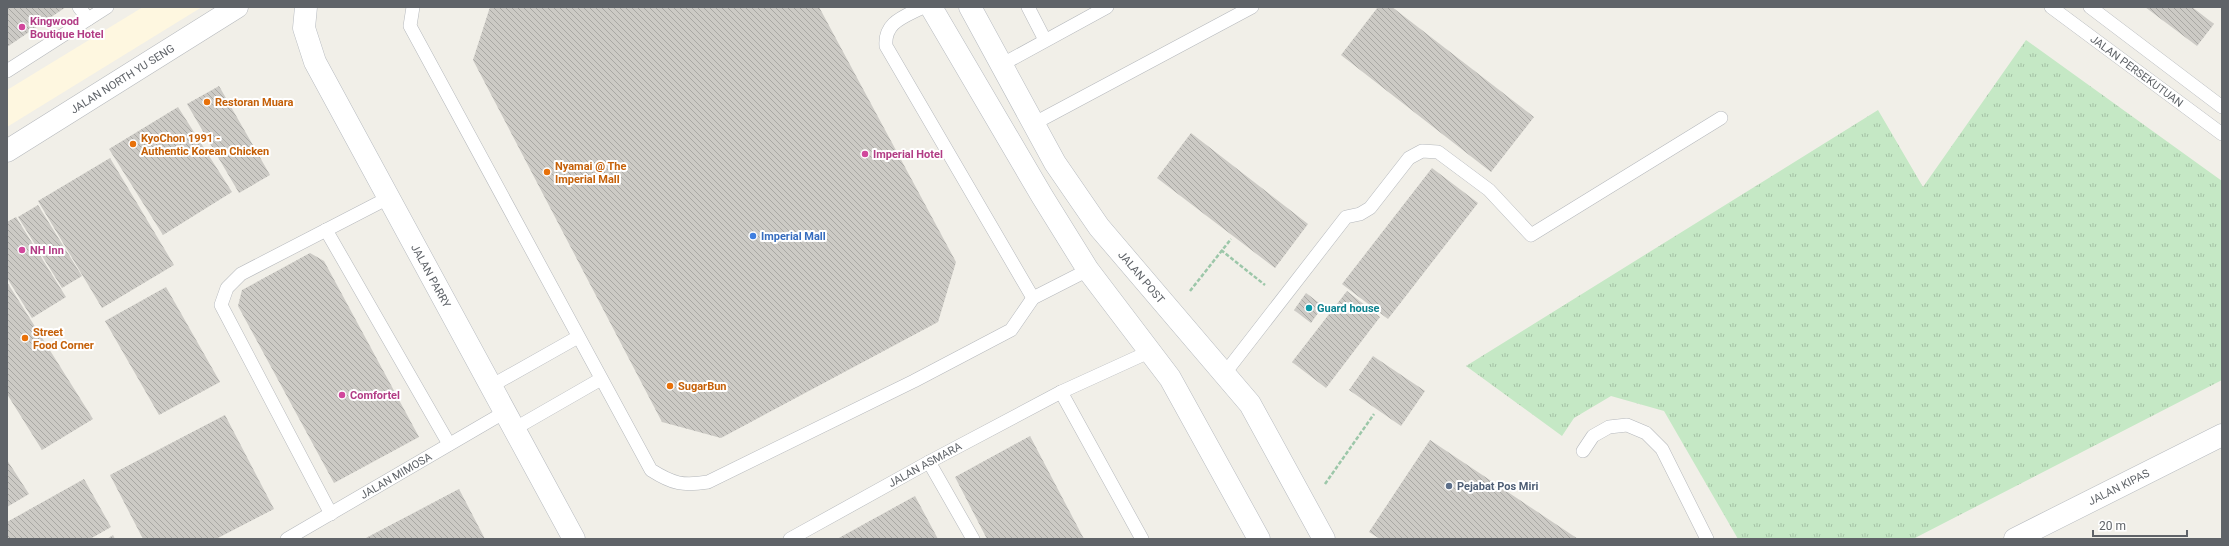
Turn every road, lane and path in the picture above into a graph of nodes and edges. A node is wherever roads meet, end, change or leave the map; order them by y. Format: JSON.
{"nodes":[{"id":1,"x":79,"y":7,"type":"edge"},
{"id":2,"x":107,"y":7,"type":"edge"},
{"id":3,"x":237,"y":7,"type":"edge"},
{"id":4,"x":306,"y":7,"type":"edge"},
{"id":5,"x":413,"y":7,"type":"edge"},
{"id":6,"x":922,"y":7,"type":"edge"},
{"id":7,"x":931,"y":7,"type":"edge"},
{"id":8,"x":970,"y":7,"type":"edge"},
{"id":9,"x":1028,"y":7,"type":"edge"},
{"id":10,"x":1107,"y":7,"type":"edge"},
{"id":11,"x":1252,"y":7,"type":"edge"},
{"id":12,"x":2051,"y":7,"type":"edge"},
{"id":13,"x":2090,"y":7,"type":"edge"},
{"id":14,"x":88,"y":19,"type":"junction"},
{"id":15,"x":1046,"y":40,"type":"junction"},
{"id":16,"x":1001,"y":65,"type":"junction"},
{"id":17,"x":7,"y":71,"type":"edge"},
{"id":18,"x":2222,"y":106,"type":"edge"},
{"id":19,"x":1721,"y":118,"type":"dead end"},
{"id":20,"x":1033,"y":124,"type":"junction"},
{"id":21,"x":2222,"y":134,"type":"edge"},
{"id":22,"x":7,"y":151,"type":"edge"},
{"id":23,"x":390,"y":197,"type":"junction"},
{"id":24,"x":326,"y":230,"type":"junction"},
{"id":25,"x":1231,"y":239,"type":"dead end"},
{"id":26,"x":1221,"y":250,"type":"junction"},
{"id":27,"x":1088,"y":270,"type":"junction"},
{"id":28,"x":1033,"y":298,"type":"junction"},
{"id":29,"x":1282,"y":299,"type":"junction"},
{"id":30,"x":1172,"y":313,"type":"junction"},
{"id":31,"x":578,"y":337,"type":"junction"},
{"id":32,"x":1151,"y":351,"type":"junction"},
{"id":33,"x":1225,"y":373,"type":"junction"},
{"id":34,"x":601,"y":379,"type":"junction"},
{"id":35,"x":491,"y":386,"type":"junction"},
{"id":36,"x":1061,"y":392,"type":"junction"},
{"id":37,"x":1374,"y":414,"type":"dead end"},
{"id":38,"x":509,"y":421,"type":"junction"},
{"id":39,"x":2222,"y":435,"type":"edge"},
{"id":40,"x":449,"y":444,"type":"junction"},
{"id":41,"x":1583,"y":451,"type":"dead end"},
{"id":42,"x":929,"y":462,"type":"junction"},
{"id":43,"x":1308,"y":509,"type":"junction"},
{"id":44,"x":331,"y":514,"type":"junction"},
{"id":45,"x":287,"y":539,"type":"edge"},
{"id":46,"x":574,"y":539,"type":"edge"},
{"id":47,"x":790,"y":539,"type":"edge"},
{"id":48,"x":973,"y":539,"type":"edge"},
{"id":49,"x":1142,"y":539,"type":"edge"},
{"id":50,"x":1258,"y":539,"type":"edge"},
{"id":51,"x":1324,"y":539,"type":"edge"},
{"id":52,"x":1707,"y":539,"type":"edge"},
{"id":53,"x":2015,"y":539,"type":"edge"}],
"edges":[{"from":1,"to":14,"type":"lane"},
{"from":2,"to":14,"type":"lane"},
{"from":3,"to":22,"type":"street","name":"JALAN NORTH YU SENG"},
{"from":4,"to":23,"type":"street","name":"JALAN PARRY"},
{"from":5,"to":31,"type":"lane"},
{"from":6,"to":28,"type":"lane"},
{"from":7,"to":27,"type":"street"},
{"from":8,"to":16,"type":"street","name":"JALAN POST"},
{"from":9,"to":15,"type":"lane"},
{"from":10,"to":15,"type":"lane"},
{"from":11,"to":20,"type":"lane"},
{"from":12,"to":21,"type":"lane","name":"JALAN PERSEKUTUAN"},
{"from":13,"to":18,"type":"lane","name":"JALAN PERSEKUTUAN"},
{"from":14,"to":17,"type":"lane"},
{"from":15,"to":16,"type":"lane"},
{"from":16,"to":20,"type":"street","name":"JALAN POST"},
{"from":19,"to":29,"type":"lane"},
{"from":20,"to":30,"type":"street","name":"JALAN POST"},
{"from":23,"to":24,"type":"lane"},
{"from":23,"to":35,"type":"street","name":"JALAN PARRY"},
{"from":24,"to":40,"type":"lane"},
{"from":24,"to":44,"type":"lane"},
{"from":25,"to":26,"type":"path"},
{"from":26,"to":29,"type":"path"},
{"from":26,"to":30,"type":"path"},
{"from":27,"to":28,"type":"lane"},
{"from":27,"to":32,"type":"street"},
{"from":28,"to":34,"type":"lane"},
{"from":29,"to":33,"type":"lane"},
{"from":30,"to":33,"type":"street","name":"JALAN POST"},
{"from":31,"to":34,"type":"lane"},
{"from":31,"to":35,"type":"lane"},
{"from":32,"to":36,"type":"lane","name":"JALAN ASMARA"},
{"from":32,"to":50,"type":"street"},
{"from":33,"to":43,"type":"street","name":"JALAN POST"},
{"from":34,"to":38,"type":"lane","name":"JALAN MIMOSA"},
{"from":35,"to":38,"type":"street","name":"JALAN PARRY"},
{"from":36,"to":42,"type":"lane","name":"JALAN ASMARA"},
{"from":36,"to":49,"type":"lane"},
{"from":37,"to":43,"type":"path"},
{"from":38,"to":40,"type":"lane","name":"JALAN MIMOSA"},
{"from":38,"to":46,"type":"street","name":"JALAN PARRY"},
{"from":39,"to":53,"type":"street","name":"JALAN KIPAS"},
{"from":40,"to":44,"type":"lane","name":"JALAN MIMOSA"},
{"from":41,"to":52,"type":"lane"},
{"from":42,"to":47,"type":"lane","name":"JALAN ASMARA"},
{"from":42,"to":48,"type":"lane"},
{"from":43,"to":51,"type":"street","name":"JALAN POST"},
{"from":44,"to":45,"type":"lane","name":"JALAN MIMOSA"}]}
